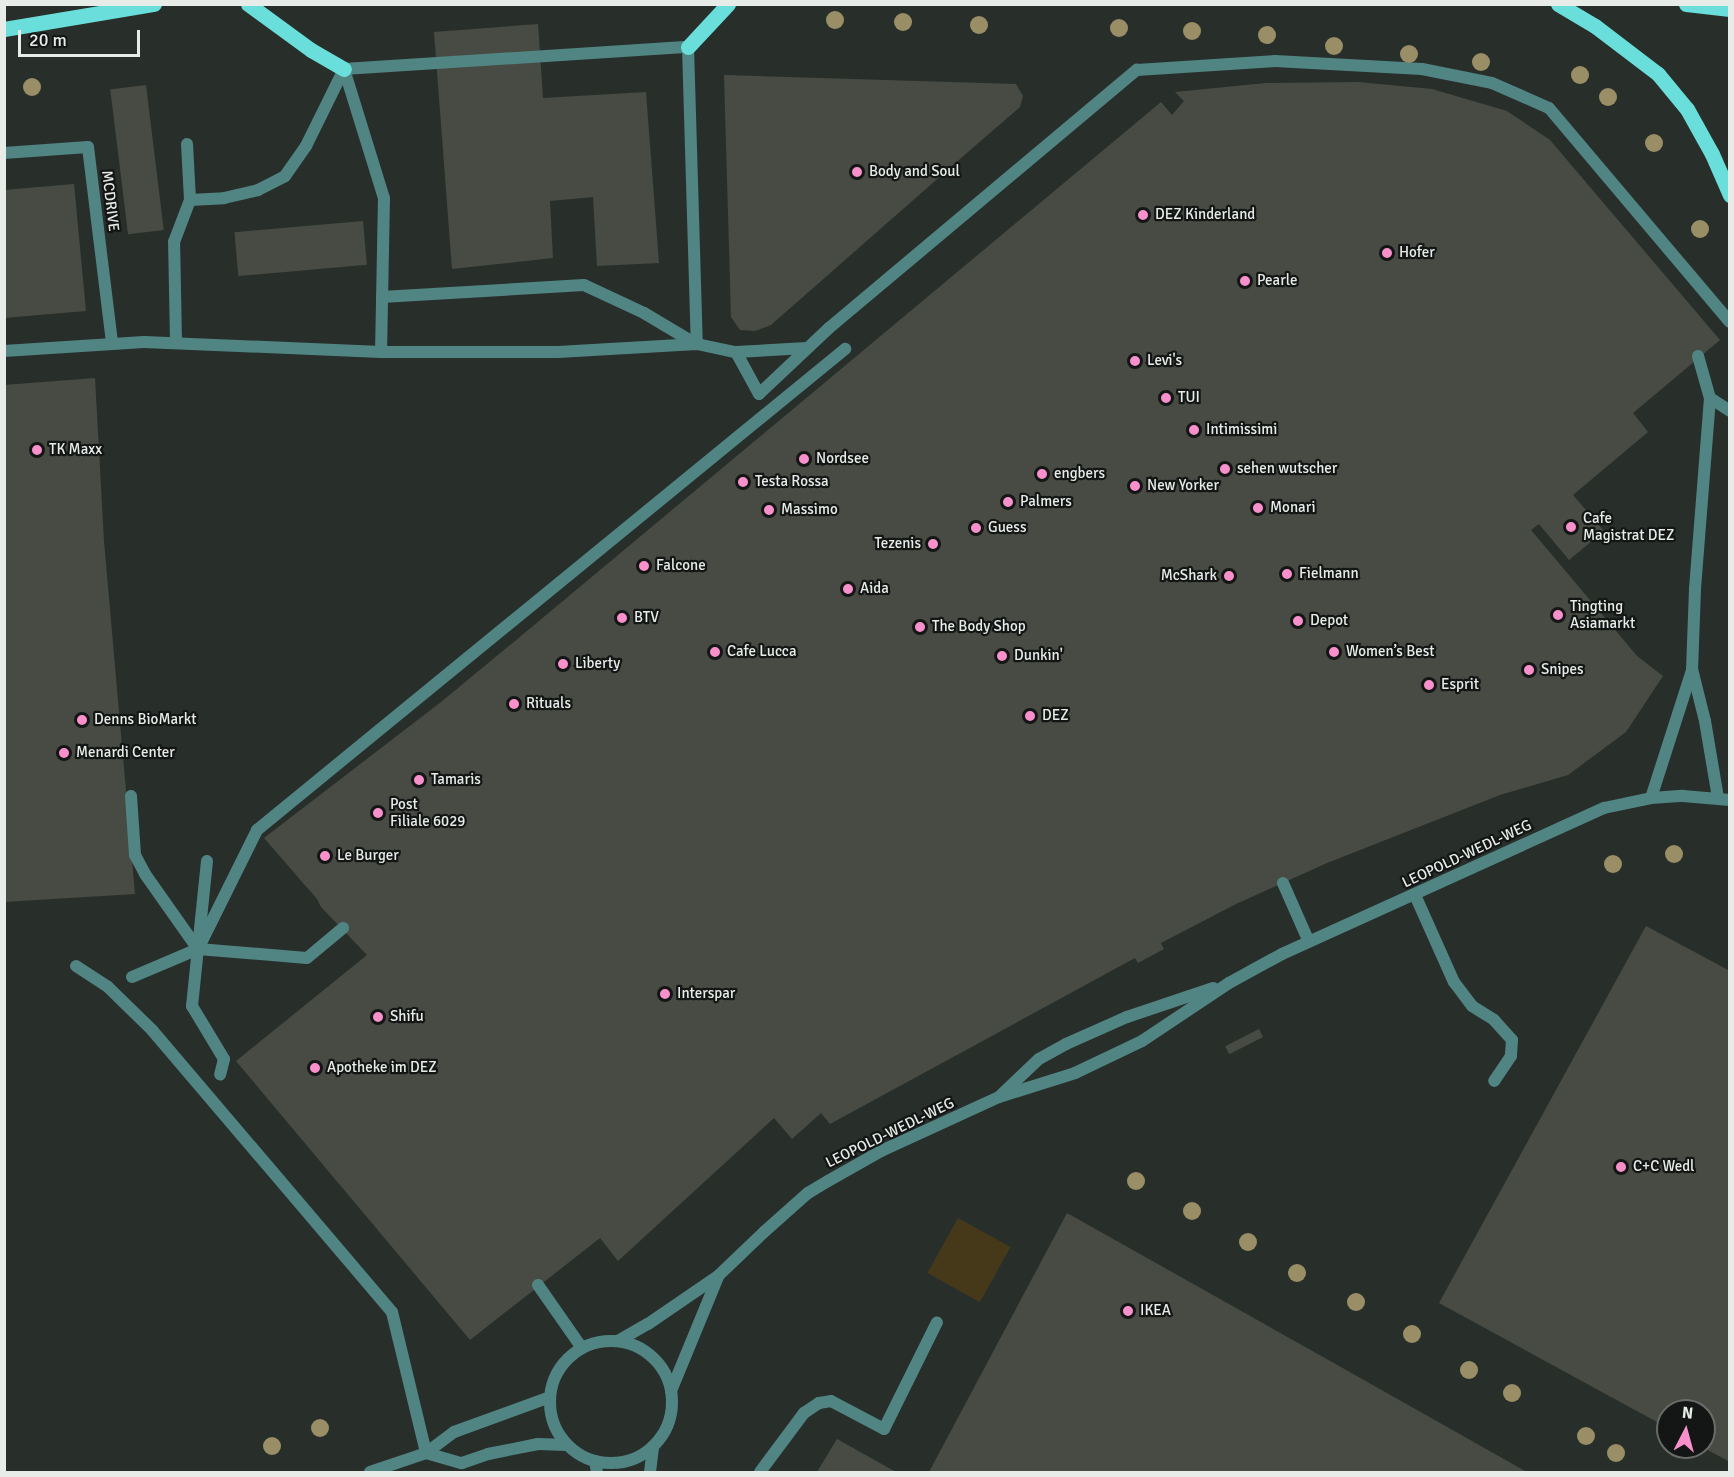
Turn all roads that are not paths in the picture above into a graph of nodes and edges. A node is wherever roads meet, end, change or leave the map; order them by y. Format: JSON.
{"nodes":[{"id":1,"x":154,"y":4,"type":"edge"},
{"id":2,"x":248,"y":4,"type":"edge"},
{"id":3,"x":728,"y":4,"type":"edge"},
{"id":4,"x":1558,"y":4,"type":"edge"},
{"id":5,"x":1686,"y":4,"type":"edge"},
{"id":6,"x":1730,"y":9,"type":"edge"},
{"id":7,"x":4,"y":29,"type":"edge"},
{"id":8,"x":688,"y":47,"type":"junction"},
{"id":9,"x":344,"y":69,"type":"junction"},
{"id":10,"x":186,"y":144,"type":"dead end"},
{"id":11,"x":4,"y":153,"type":"edge"},
{"id":12,"x":1729,"y":193,"type":"edge"},
{"id":13,"x":190,"y":200,"type":"junction"},
{"id":14,"x":382,"y":297,"type":"junction"},
{"id":15,"x":1730,"y":322,"type":"edge"},
{"id":16,"x":176,"y":342,"type":"junction"},
{"id":17,"x":112,"y":343,"type":"junction"},
{"id":18,"x":697,"y":344,"type":"junction"},
{"id":19,"x":807,"y":348,"type":"junction"},
{"id":20,"x":845,"y":350,"type":"dead end"},
{"id":21,"x":4,"y":351,"type":"edge"},
{"id":22,"x":381,"y":352,"type":"junction"},
{"id":23,"x":736,"y":352,"type":"junction"},
{"id":24,"x":1698,"y":356,"type":"dead end"},
{"id":25,"x":1710,"y":398,"type":"junction"},
{"id":26,"x":1730,"y":411,"type":"edge"},
{"id":27,"x":1692,"y":669,"type":"junction"},
{"id":28,"x":131,"y":796,"type":"dead end"},
{"id":29,"x":1652,"y":798,"type":"junction"},
{"id":30,"x":1724,"y":799,"type":"edge"},
{"id":31,"x":207,"y":861,"type":"dead end"},
{"id":32,"x":1283,"y":883,"type":"dead end"},
{"id":33,"x":1415,"y":895,"type":"junction"},
{"id":34,"x":343,"y":928,"type":"dead end"},
{"id":35,"x":1309,"y":942,"type":"junction"},
{"id":36,"x":198,"y":949,"type":"junction"},
{"id":37,"x":76,"y":966,"type":"dead end"},
{"id":38,"x":132,"y":977,"type":"dead end"},
{"id":39,"x":1228,"y":983,"type":"junction"},
{"id":40,"x":220,"y":1075,"type":"dead end"},
{"id":41,"x":1494,"y":1081,"type":"dead end"},
{"id":42,"x":999,"y":1097,"type":"junction"},
{"id":43,"x":718,"y":1276,"type":"junction"},
{"id":44,"x":538,"y":1285,"type":"dead end"},
{"id":45,"x":937,"y":1322,"type":"dead end"},
{"id":46,"x":618,"y":1341,"type":"junction"},
{"id":47,"x":582,"y":1348,"type":"junction"},
{"id":48,"x":672,"y":1391,"type":"junction"},
{"id":49,"x":550,"y":1397,"type":"junction"},
{"id":50,"x":567,"y":1445,"type":"junction"},
{"id":51,"x":653,"y":1446,"type":"junction"},
{"id":52,"x":426,"y":1453,"type":"junction"},
{"id":53,"x":596,"y":1467,"type":"edge"},
{"id":54,"x":370,"y":1473,"type":"edge"},
{"id":55,"x":650,"y":1473,"type":"edge"},
{"id":56,"x":760,"y":1473,"type":"edge"}],
"edges":[{"from":1,"to":7,"type":"main road"},
{"from":2,"to":9,"type":"main road"},
{"from":3,"to":8,"type":"main road"},
{"from":4,"to":12,"type":"main road"},
{"from":5,"to":6,"type":"main road"},
{"from":8,"to":9,"type":"street"},
{"from":8,"to":18,"type":"street"},
{"from":9,"to":13,"type":"street"},
{"from":9,"to":14,"type":"street"},
{"from":10,"to":13,"type":"street"},
{"from":11,"to":17,"type":"street","name":"MCDRIVE"},
{"from":13,"to":16,"type":"street"},
{"from":14,"to":18,"type":"street"},
{"from":14,"to":22,"type":"street"},
{"from":15,"to":19,"type":"street"},
{"from":16,"to":17,"type":"street"},
{"from":16,"to":22,"type":"street"},
{"from":17,"to":21,"type":"street"},
{"from":18,"to":22,"type":"street"},
{"from":18,"to":23,"type":"street"},
{"from":19,"to":23,"type":"street"},
{"from":19,"to":23,"type":"street"},
{"from":20,"to":36,"type":"street"},
{"from":24,"to":25,"type":"street"},
{"from":25,"to":26,"type":"street"},
{"from":25,"to":27,"type":"street"},
{"from":27,"to":29,"type":"street"},
{"from":27,"to":30,"type":"street"},
{"from":28,"to":36,"type":"street"},
{"from":29,"to":30,"type":"street","name":"LEOPOLD-WEDL-WEG"},
{"from":29,"to":33,"type":"street","name":"LEOPOLD-WEDL-WEG"},
{"from":31,"to":36,"type":"street"},
{"from":32,"to":35,"type":"street"},
{"from":33,"to":35,"type":"street","name":"LEOPOLD-WEDL-WEG"},
{"from":33,"to":41,"type":"street"},
{"from":34,"to":36,"type":"street"},
{"from":35,"to":39,"type":"street","name":"LEOPOLD-WEDL-WEG"},
{"from":36,"to":38,"type":"street"},
{"from":36,"to":40,"type":"street"},
{"from":37,"to":52,"type":"street"},
{"from":39,"to":42,"type":"street","name":"LEOPOLD-WEDL-WEG"},
{"from":39,"to":42,"type":"street","name":"LEOPOLD-WEDL-WEG"},
{"from":42,"to":43,"type":"street","name":"LEOPOLD-WEDL-WEG"},
{"from":43,"to":46,"type":"street","name":"LEOPOLD-WEDL-WEG"},
{"from":43,"to":48,"type":"street","name":"LEOPOLD-WEDL-WEG"},
{"from":44,"to":47,"type":"street"},
{"from":45,"to":56,"type":"street"},
{"from":46,"to":47,"type":"street"},
{"from":46,"to":48,"type":"street"},
{"from":47,"to":49,"type":"street"},
{"from":48,"to":51,"type":"street"},
{"from":49,"to":50,"type":"street"},
{"from":49,"to":52,"type":"street"},
{"from":50,"to":52,"type":"street"},
{"from":50,"to":53,"type":"street"},
{"from":51,"to":53,"type":"street"},
{"from":51,"to":55,"type":"street"},
{"from":52,"to":54,"type":"street"}]}
